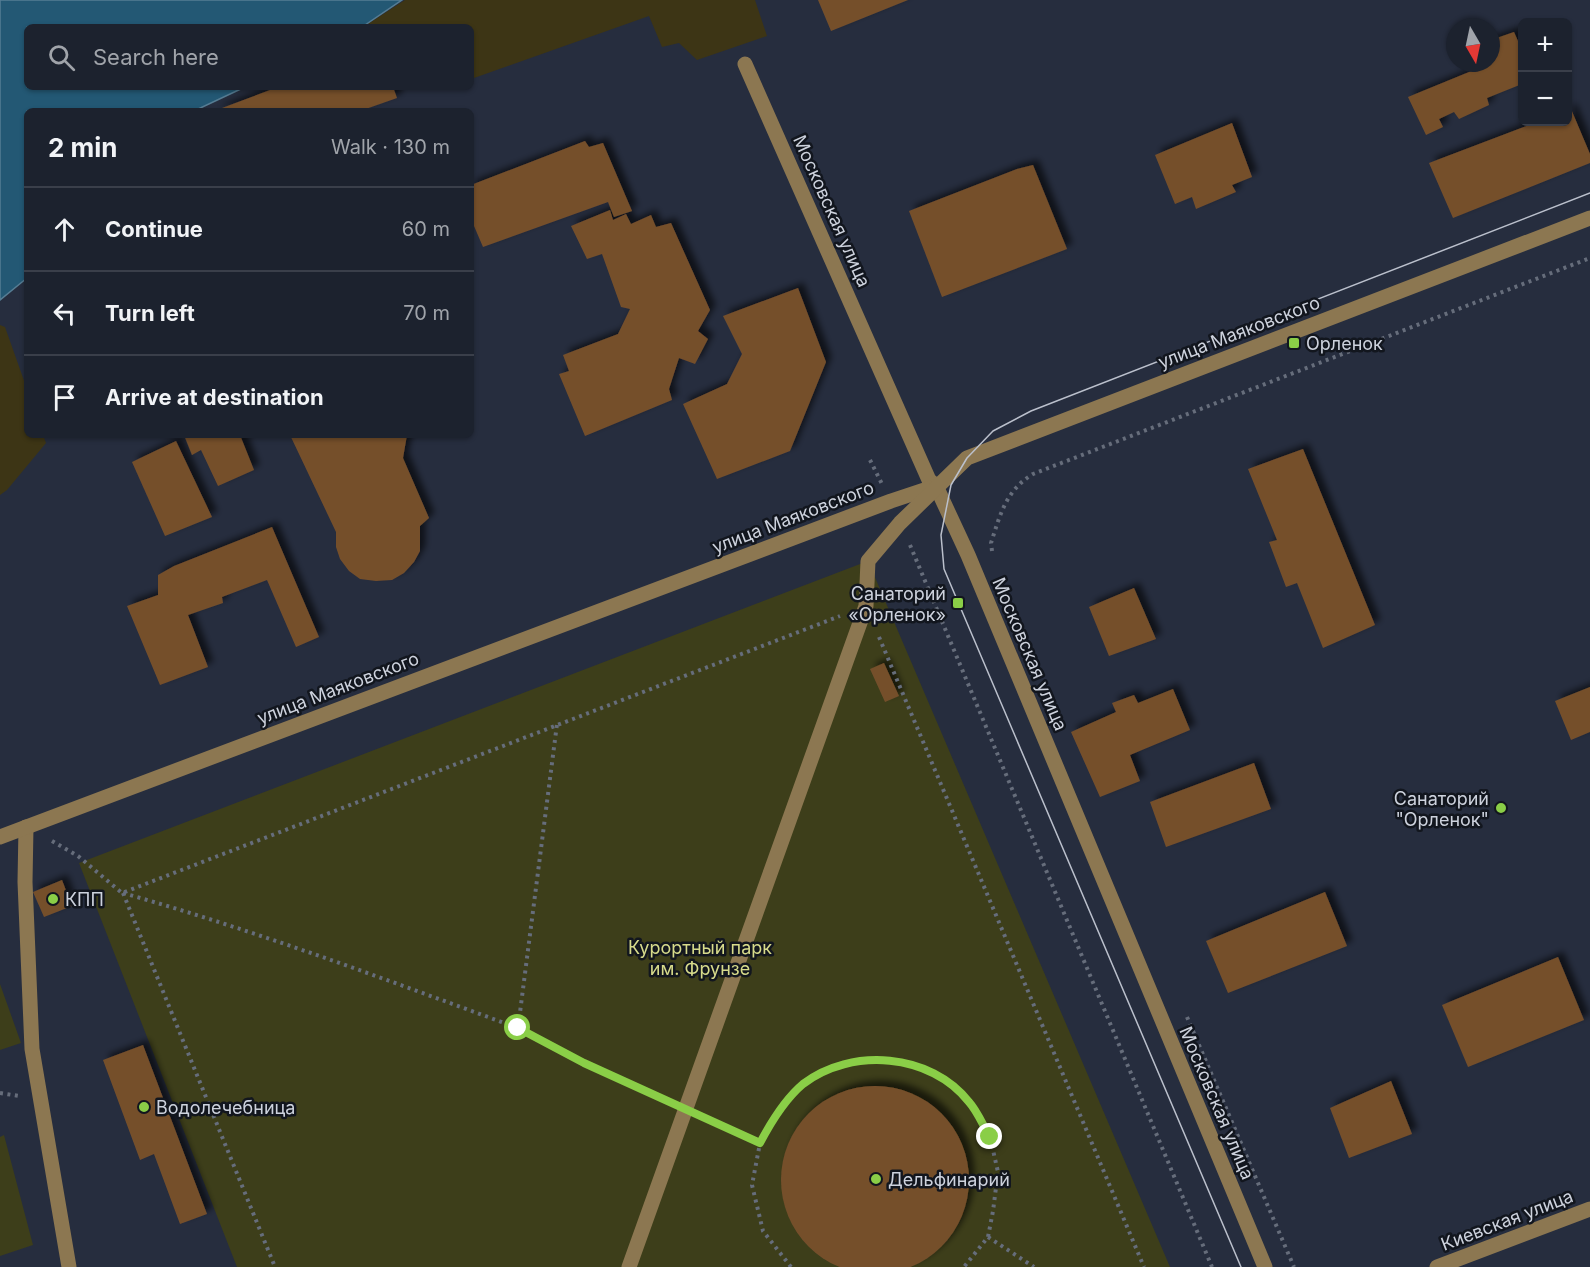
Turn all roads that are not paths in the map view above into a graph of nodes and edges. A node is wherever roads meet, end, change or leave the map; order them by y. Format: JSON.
{"nodes":[{"id":1,"x":745,"y":64,"type":"dead end"},
{"id":2,"x":1590,"y":218,"type":"edge"},
{"id":3,"x":936,"y":486,"type":"junction"},
{"id":4,"x":26,"y":827,"type":"junction"},
{"id":5,"x":0,"y":837,"type":"edge"},
{"id":6,"x":1590,"y":1209,"type":"edge"},
{"id":7,"x":69,"y":1267,"type":"edge"},
{"id":8,"x":629,"y":1267,"type":"edge"},
{"id":9,"x":1265,"y":1267,"type":"edge"},
{"id":10,"x":1437,"y":1267,"type":"edge"}],
"edges":[{"from":1,"to":3,"type":"street","name":"Московская улица"},
{"from":2,"to":3,"type":"street","name":"улица Маяковского"},
{"from":3,"to":4,"type":"street","name":"улица Маяковского"},
{"from":3,"to":8,"type":"street"},
{"from":3,"to":9,"type":"street","name":"Московская улица"},
{"from":4,"to":5,"type":"street","name":"улица Маяковского"},
{"from":4,"to":7,"type":"street"},
{"from":6,"to":10,"type":"street","name":"Киевская улица"}]}
